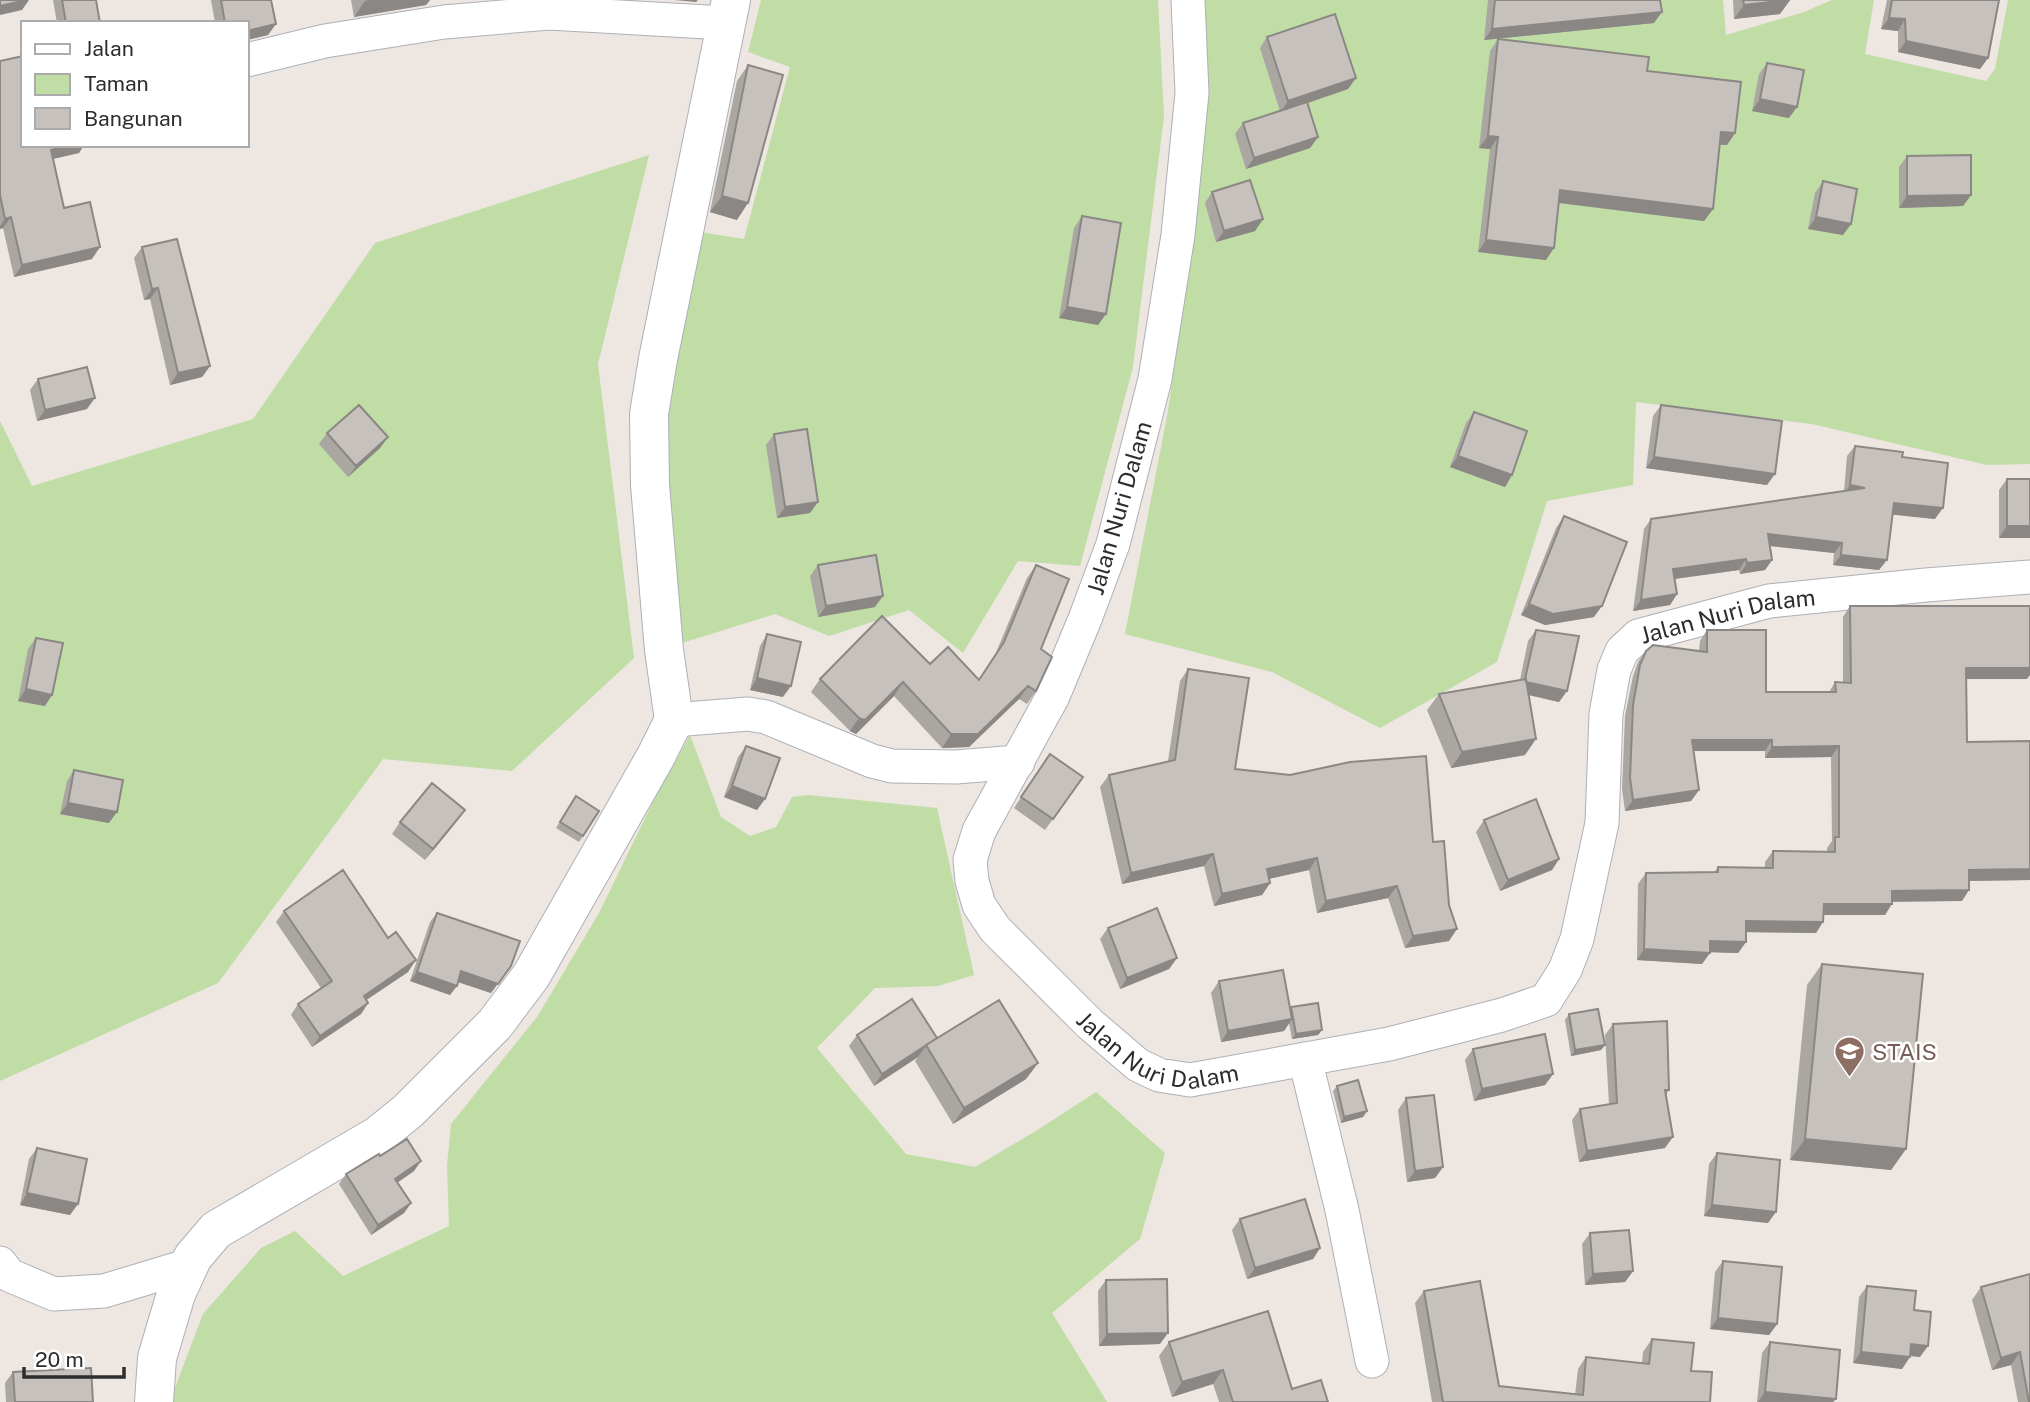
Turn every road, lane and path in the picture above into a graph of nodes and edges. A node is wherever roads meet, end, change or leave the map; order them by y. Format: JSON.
{"nodes":[{"id":1,"x":1188,"y":0,"type":"edge"},
{"id":2,"x":728,"y":11,"type":"edge"},
{"id":3,"x":248,"y":61,"type":"edge"},
{"id":4,"x":2030,"y":577,"type":"edge"},
{"id":5,"x":674,"y":720,"type":"junction"},
{"id":6,"x":1018,"y":762,"type":"junction"},
{"id":7,"x":1305,"y":1059,"type":"junction"},
{"id":8,"x":0,"y":1263,"type":"edge"},
{"id":9,"x":190,"y":1265,"type":"junction"},
{"id":10,"x":1372,"y":1361,"type":"dead end"},
{"id":11,"x":154,"y":1402,"type":"edge"}],
"edges":[{"from":1,"to":6,"type":"street","name":"Jalan Nuri Dalam"},
{"from":2,"to":3,"type":"street"},
{"from":2,"to":5,"type":"main road"},
{"from":4,"to":7,"type":"street","name":"Jalan Nuri Dalam"},
{"from":5,"to":6,"type":"street"},
{"from":5,"to":9,"type":"main road"},
{"from":6,"to":7,"type":"street","name":"Jalan Nuri Dalam"},
{"from":7,"to":10,"type":"street"},
{"from":8,"to":9,"type":"street"},
{"from":9,"to":11,"type":"main road"}]}
